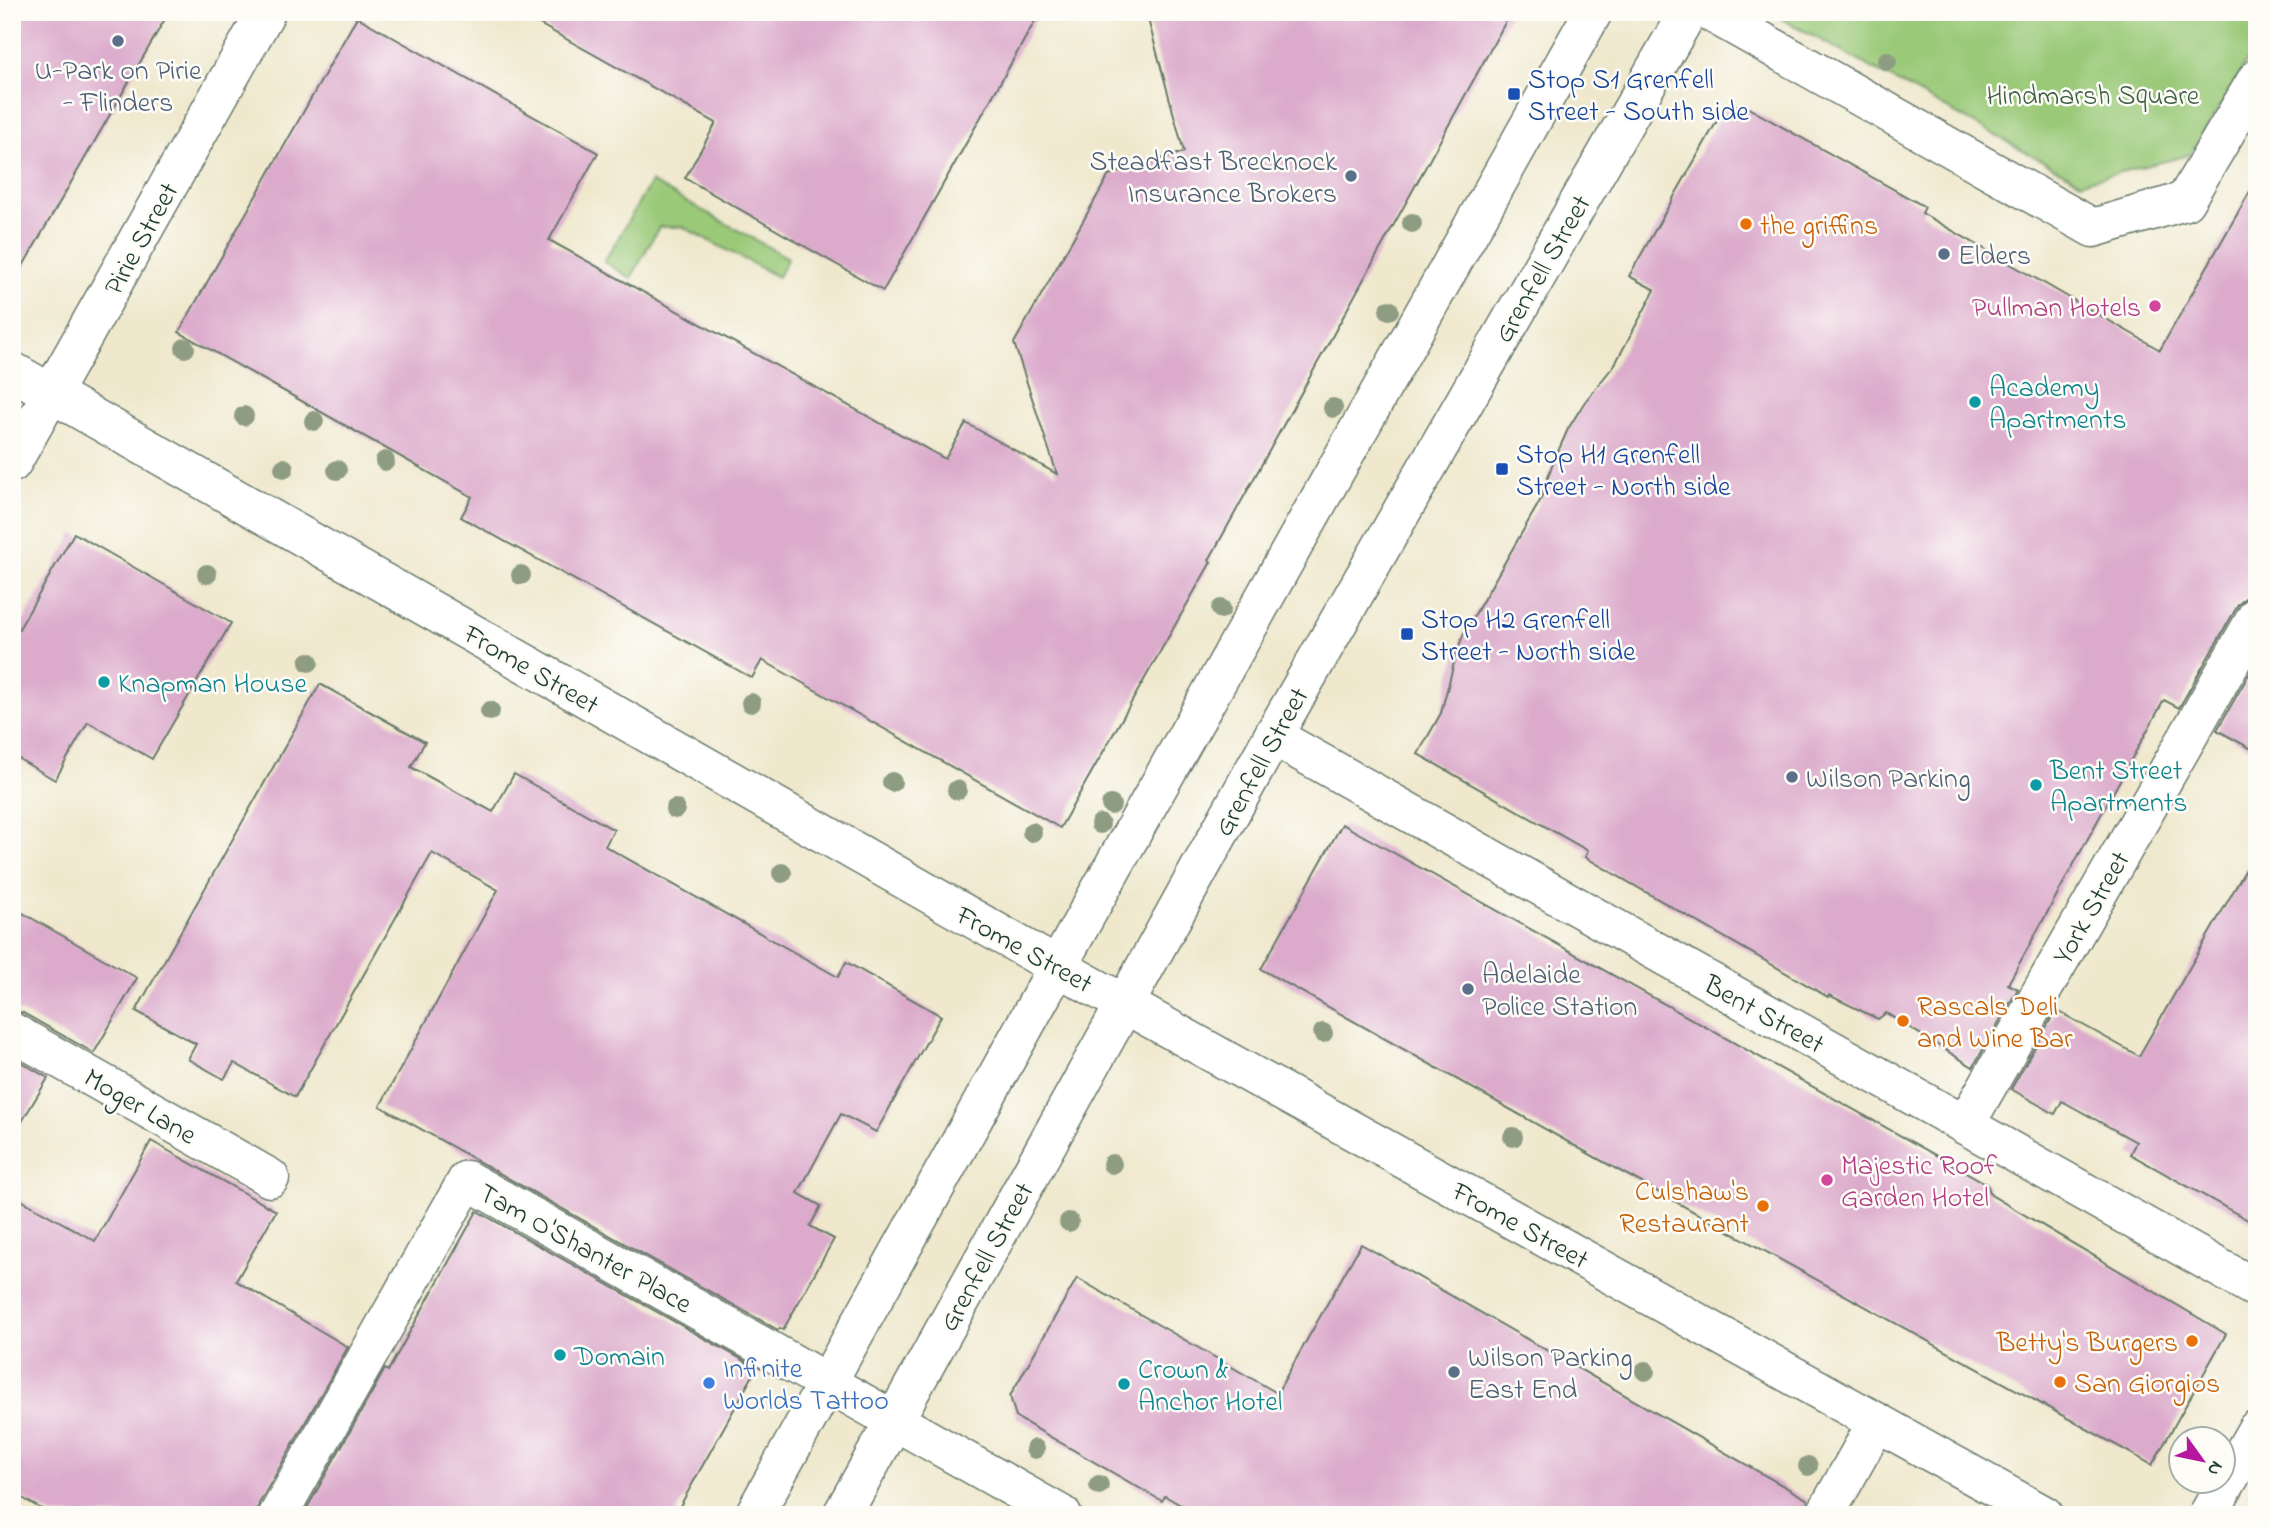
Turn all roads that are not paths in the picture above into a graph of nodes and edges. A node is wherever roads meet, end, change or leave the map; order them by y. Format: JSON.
{"nodes":[{"id":1,"x":267,"y":12,"type":"edge"},
{"id":2,"x":1593,"y":12,"type":"edge"},
{"id":3,"x":1688,"y":12,"type":"edge"},
{"id":4,"x":1710,"y":12,"type":"edge"},
{"id":5,"x":2257,"y":79,"type":"edge"},
{"id":6,"x":12,"y":371,"type":"edge"},
{"id":7,"x":52,"y":394,"type":"junction"},
{"id":8,"x":12,"y":463,"type":"edge"},
{"id":9,"x":2257,"y":616,"type":"edge"},
{"id":10,"x":1273,"y":736,"type":"junction"},
{"id":11,"x":1058,"y":967,"type":"junction"},
{"id":12,"x":1125,"y":1004,"type":"junction"},
{"id":13,"x":12,"y":1032,"type":"edge"},
{"id":14,"x":1965,"y":1125,"type":"junction"},
{"id":15,"x":270,"y":1178,"type":"dead end"},
{"id":16,"x":2257,"y":1289,"type":"edge"},
{"id":17,"x":827,"y":1382,"type":"junction"},
{"id":18,"x":894,"y":1420,"type":"junction"},
{"id":19,"x":1877,"y":1422,"type":"junction"},
{"id":20,"x":2257,"y":1429,"type":"edge"},
{"id":21,"x":278,"y":1515,"type":"edge"},
{"id":22,"x":754,"y":1515,"type":"edge"},
{"id":23,"x":842,"y":1515,"type":"edge"},
{"id":24,"x":1062,"y":1515,"type":"edge"},
{"id":25,"x":1825,"y":1515,"type":"edge"},
{"id":26,"x":2044,"y":1515,"type":"edge"},
{"id":27,"x":2208,"y":1515,"type":"edge"}],
"edges":[{"from":1,"to":7,"type":"street","name":"Pirie Street"},
{"from":2,"to":11,"type":"street"},
{"from":3,"to":10,"type":"street","name":"Grenfell Street"},
{"from":4,"to":5,"type":"street"},
{"from":6,"to":7,"type":"street","name":"Frome Street"},
{"from":7,"to":8,"type":"street","name":"Pirie Street"},
{"from":7,"to":11,"type":"street","name":"Frome Street"},
{"from":9,"to":14,"type":"street","name":"York Street"},
{"from":10,"to":12,"type":"street","name":"Grenfell Street"},
{"from":10,"to":14,"type":"street","name":"Bent Street"},
{"from":11,"to":12,"type":"street","name":"Frome Street"},
{"from":11,"to":17,"type":"street"},
{"from":12,"to":18,"type":"street","name":"Grenfell Street"},
{"from":12,"to":19,"type":"street","name":"Frome Street"},
{"from":13,"to":15,"type":"street","name":"Moger Lane"},
{"from":14,"to":16,"type":"street","name":"Bent Street"},
{"from":17,"to":18,"type":"street","name":"Tam O'Shanter Place"},
{"from":17,"to":21,"type":"street","name":"Tam O'Shanter Place"},
{"from":17,"to":22,"type":"street"},
{"from":18,"to":23,"type":"street","name":"Grenfell Street"},
{"from":18,"to":24,"type":"street","name":"Tam O'Shanter Place"},
{"from":19,"to":25,"type":"street"},
{"from":19,"to":26,"type":"street","name":"Frome Street"},
{"from":20,"to":27,"type":"street"}]}
